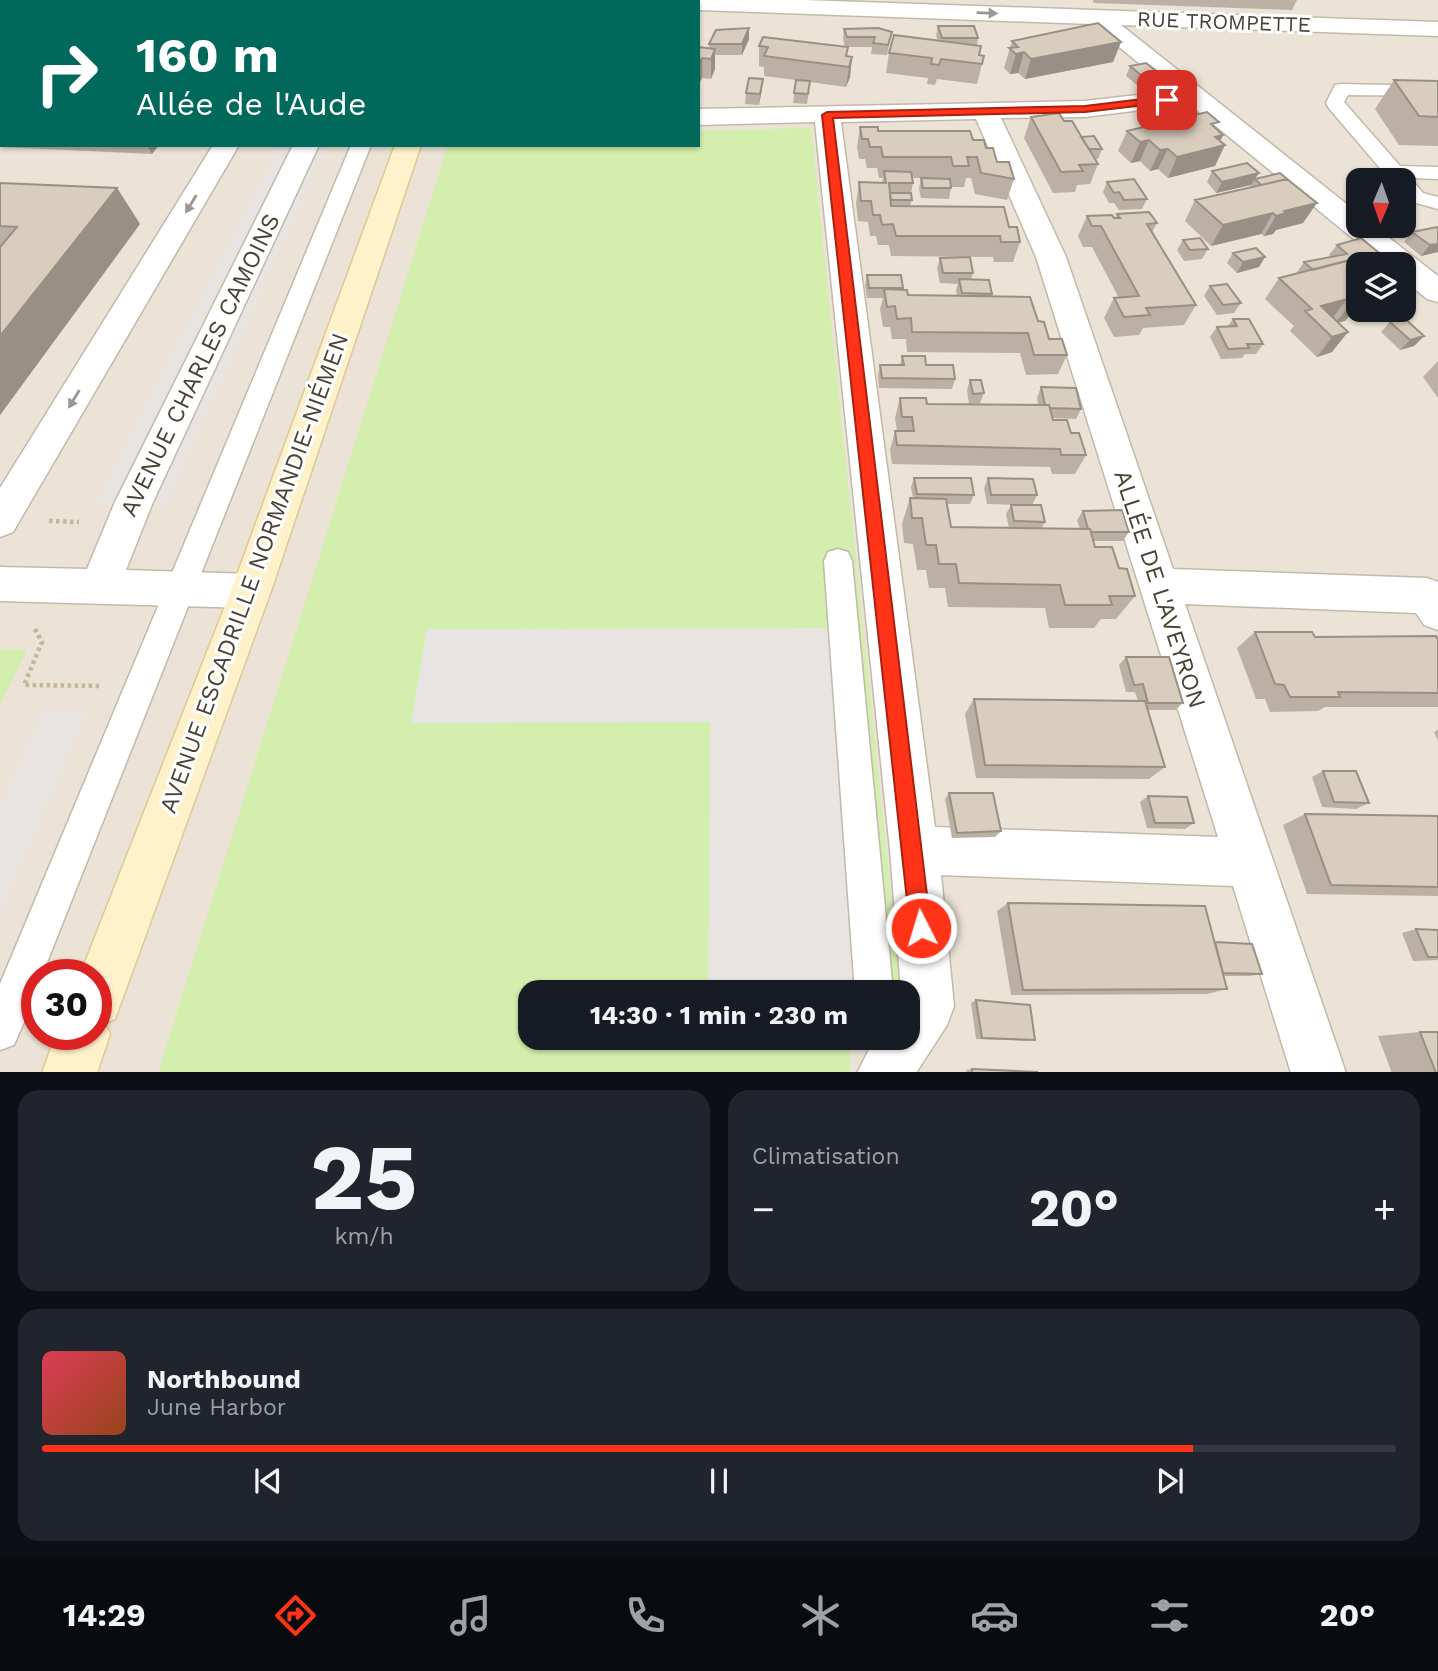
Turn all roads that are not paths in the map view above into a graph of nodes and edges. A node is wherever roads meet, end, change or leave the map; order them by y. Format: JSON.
{"nodes":[{"id":1,"x":700,"y":3,"type":"edge"},
{"id":2,"x":1332,"y":11,"type":"edge"},
{"id":3,"x":1438,"y":11,"type":"edge"},
{"id":4,"x":1097,"y":17,"type":"junction"},
{"id":5,"x":1438,"y":29,"type":"edge"},
{"id":6,"x":1438,"y":91,"type":"edge"},
{"id":7,"x":1194,"y":96,"type":"junction"},
{"id":8,"x":985,"y":111,"type":"junction"},
{"id":9,"x":827,"y":115,"type":"junction"},
{"id":10,"x":700,"y":117,"type":"edge"},
{"id":11,"x":225,"y":147,"type":"edge"},
{"id":12,"x":305,"y":147,"type":"edge"},
{"id":13,"x":360,"y":147,"type":"edge"},
{"id":14,"x":407,"y":147,"type":"edge"},
{"id":15,"x":1391,"y":168,"type":"edge"},
{"id":16,"x":1438,"y":173,"type":"edge"},
{"id":17,"x":1416,"y":176,"type":"edge"},
{"id":18,"x":1416,"y":197,"type":"edge"},
{"id":19,"x":1438,"y":204,"type":"edge"},
{"id":20,"x":1387,"y":252,"type":"edge"},
{"id":21,"x":1416,"y":275,"type":"edge"},
{"id":22,"x":1438,"y":292,"type":"edge"},
{"id":23,"x":0,"y":521,"type":"edge"},
{"id":24,"x":838,"y":561,"type":"dead end"},
{"id":25,"x":0,"y":584,"type":"edge"},
{"id":26,"x":1159,"y":586,"type":"junction"},
{"id":27,"x":99,"y":587,"type":"junction"},
{"id":28,"x":181,"y":589,"type":"junction"},
{"id":29,"x":251,"y":591,"type":"junction"},
{"id":30,"x":1438,"y":612,"type":"edge"},
{"id":31,"x":914,"y":850,"type":"junction"},
{"id":32,"x":1250,"y":862,"type":"junction"},
{"id":33,"x":112,"y":959,"type":"edge"},
{"id":34,"x":873,"y":980,"type":"edge"},
{"id":35,"x":920,"y":1018,"type":"edge"},
{"id":36,"x":0,"y":1031,"type":"edge"},
{"id":37,"x":77,"y":1050,"type":"edge"},
{"id":38,"x":878,"y":1050,"type":"edge"},
{"id":39,"x":898,"y":1050,"type":"edge"},
{"id":40,"x":69,"y":1072,"type":"edge"},
{"id":41,"x":881,"y":1072,"type":"edge"},
{"id":42,"x":882,"y":1072,"type":"edge"},
{"id":43,"x":1319,"y":1072,"type":"edge"}],
"edges":[{"from":1,"to":4,"type":"street","name":"RUE TROMPETTE","one_way":true},
{"from":2,"to":3,"type":"street"},
{"from":2,"to":4,"type":"street","name":"RUE TROMPETTE"},
{"from":2,"to":5,"type":"street"},
{"from":4,"to":7,"type":"street"},
{"from":6,"to":15,"type":"lane"},
{"from":7,"to":8,"type":"street"},
{"from":7,"to":20,"type":"street"},
{"from":8,"to":9,"type":"street"},
{"from":8,"to":26,"type":"street","name":"ALLÉE DE L'AVEYRON"},
{"from":9,"to":10,"type":"street"},
{"from":9,"to":31,"type":"street"},
{"from":11,"to":23,"type":"street","one_way":true},
{"from":12,"to":27,"type":"street","name":"AVENUE CHARLES CAMOINS"},
{"from":13,"to":28,"type":"lane"},
{"from":14,"to":29,"type":"street","name":"AVENUE ESCADRILLE NORMANDIE-NIÉMEN"},
{"from":16,"to":17,"type":"lane"},
{"from":18,"to":19,"type":"lane"},
{"from":21,"to":22,"type":"street"},
{"from":24,"to":34,"type":"lane"},
{"from":25,"to":27,"type":"street"},
{"from":26,"to":30,"type":"street"},
{"from":26,"to":32,"type":"street","name":"ALLÉE DE L'AVEYRON"},
{"from":27,"to":28,"type":"street"},
{"from":28,"to":29,"type":"street"},
{"from":28,"to":36,"type":"lane"},
{"from":29,"to":33,"type":"street","name":"AVENUE ESCADRILLE NORMANDIE-NIÉMEN"},
{"from":31,"to":32,"type":"street"},
{"from":31,"to":35,"type":"street"},
{"from":32,"to":43,"type":"street","name":"ALLÉE DE L'AVEYRON"},
{"from":37,"to":40,"type":"street"},
{"from":38,"to":41,"type":"lane"},
{"from":39,"to":42,"type":"street"}]}
